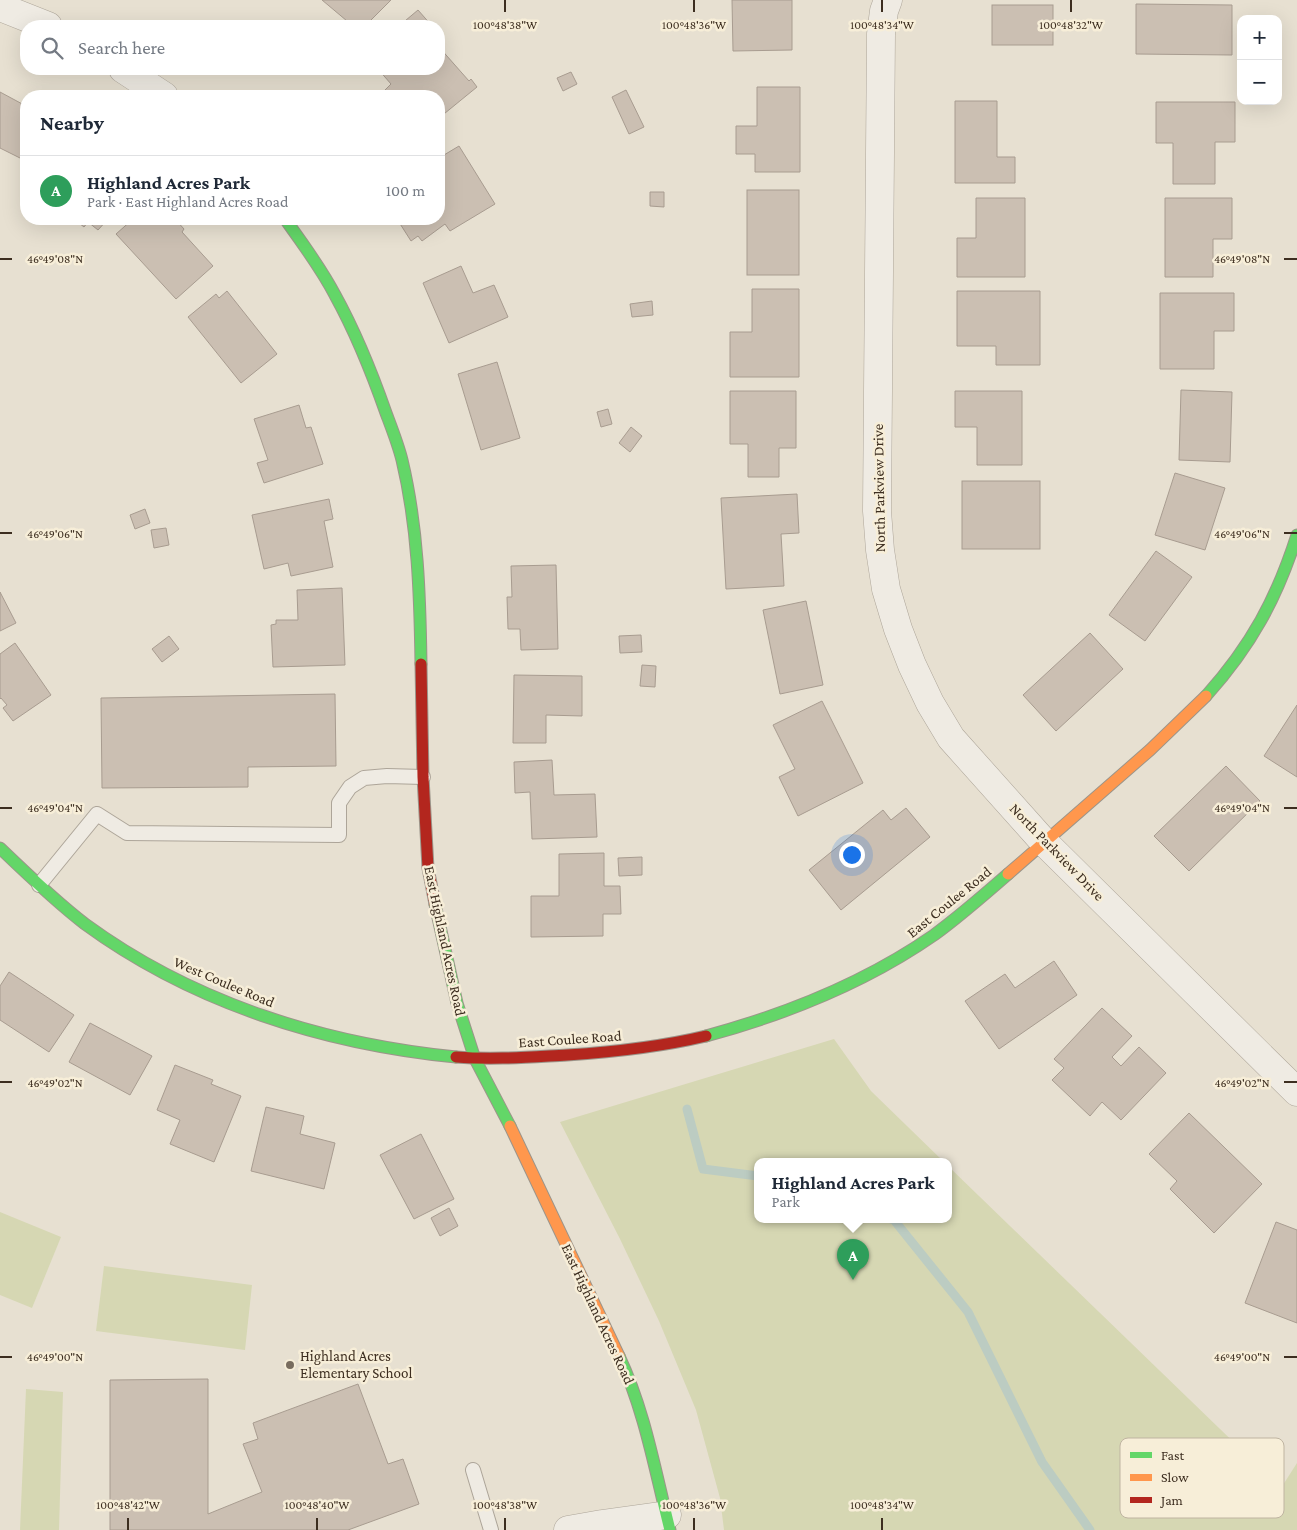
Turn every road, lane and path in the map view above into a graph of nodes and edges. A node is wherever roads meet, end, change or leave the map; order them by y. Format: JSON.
{"nodes":[{"id":1,"x":888,"y":0,"type":"edge"},
{"id":2,"x":0,"y":7,"type":"edge"},
{"id":3,"x":33,"y":20,"type":"edge"},
{"id":4,"x":132,"y":75,"type":"edge"},
{"id":5,"x":155,"y":90,"type":"edge"},
{"id":6,"x":289,"y":225,"type":"edge"},
{"id":7,"x":1297,"y":535,"type":"edge"},
{"id":8,"x":423,"y":777,"type":"junction"},
{"id":9,"x":1043,"y":841,"type":"junction"},
{"id":10,"x":0,"y":848,"type":"edge"},
{"id":11,"x":39,"y":885,"type":"junction"},
{"id":12,"x":475,"y":1059,"type":"junction"},
{"id":13,"x":1297,"y":1092,"type":"edge"},
{"id":14,"x":473,"y":1470,"type":"dead end"},
{"id":15,"x":668,"y":1523,"type":"edge"},
{"id":16,"x":490,"y":1530,"type":"edge"},
{"id":17,"x":568,"y":1530,"type":"edge"}],
"edges":[{"from":1,"to":9,"type":"street","name":"North Parkview Drive"},
{"from":2,"to":3,"type":"street"},
{"from":4,"to":5,"type":"street"},
{"from":6,"to":8,"type":"street","name":"East Highland Acres Road"},
{"from":7,"to":9,"type":"street","name":"East Coulee Road"},
{"from":8,"to":11,"type":"lane"},
{"from":8,"to":12,"type":"street","name":"East Highland Acres Road"},
{"from":9,"to":12,"type":"street","name":"East Coulee Road"},
{"from":9,"to":13,"type":"street","name":"North Parkview Drive"},
{"from":10,"to":11,"type":"street","name":"West Coulee Road"},
{"from":11,"to":12,"type":"street","name":"West Coulee Road"},
{"from":12,"to":15,"type":"street","name":"East Highland Acres Road"},
{"from":14,"to":16,"type":"lane"},
{"from":15,"to":17,"type":"street"}]}
